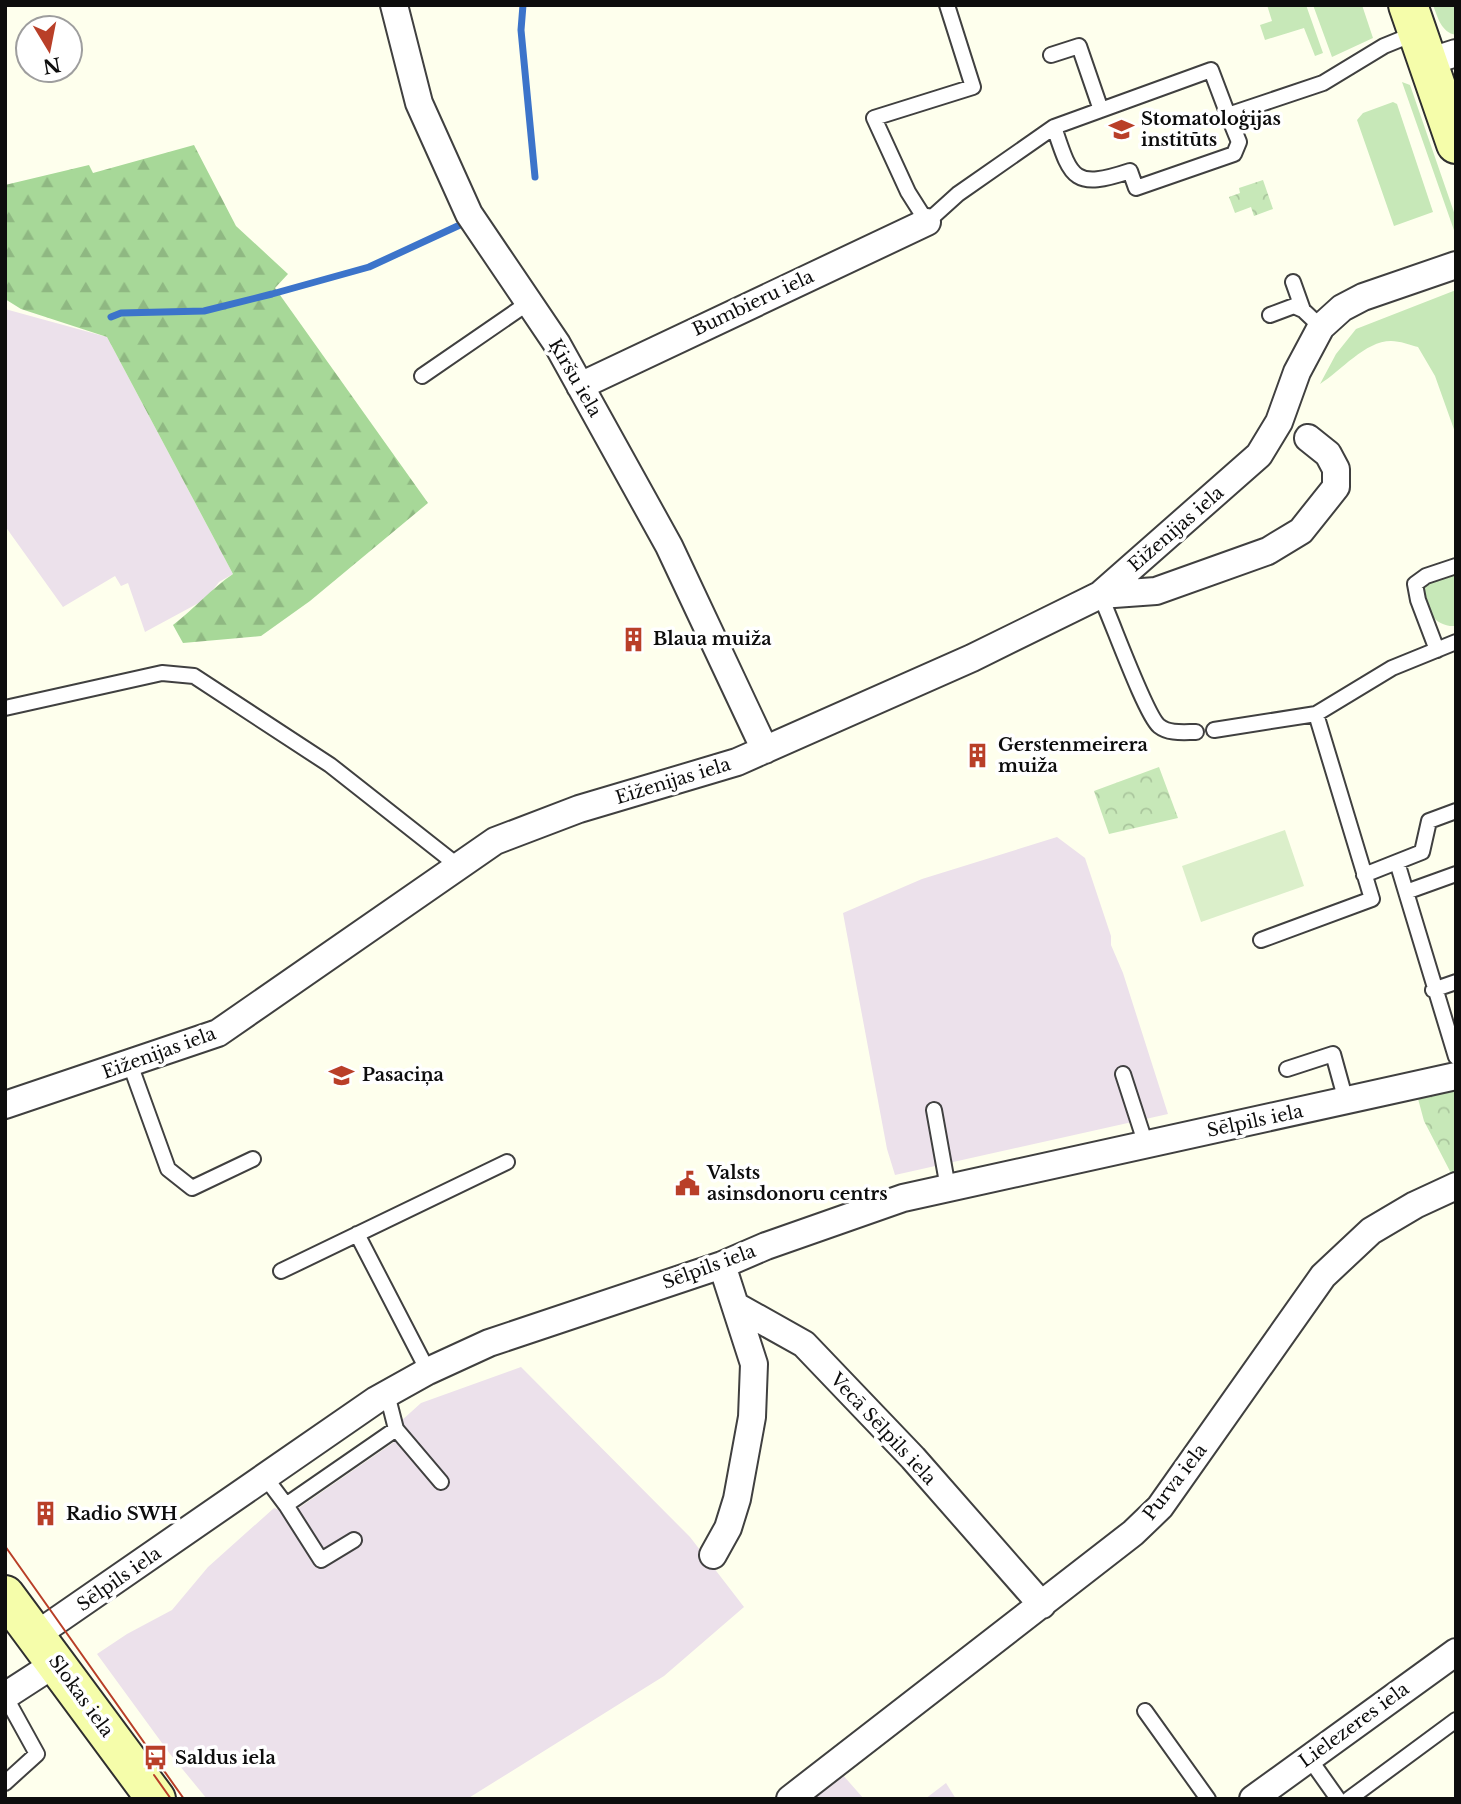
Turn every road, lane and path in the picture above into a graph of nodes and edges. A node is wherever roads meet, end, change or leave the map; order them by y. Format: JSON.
{"nodes":[{"id":1,"x":394,"y":5,"type":"edge"},
{"id":2,"x":947,"y":5,"type":"edge"},
{"id":3,"x":1427,"y":38,"type":"edge"},
{"id":4,"x":1051,"y":55,"type":"dead end"},
{"id":5,"x":1101,"y":110,"type":"junction"},
{"id":6,"x":1228,"y":115,"type":"junction"},
{"id":7,"x":1054,"y":127,"type":"junction"},
{"id":8,"x":1456,"y":144,"type":"edge"},
{"id":9,"x":927,"y":222,"type":"junction"},
{"id":10,"x":1456,"y":265,"type":"edge"},
{"id":11,"x":1293,"y":282,"type":"dead end"},
{"id":12,"x":528,"y":303,"type":"junction"},
{"id":13,"x":1270,"y":315,"type":"dead end"},
{"id":14,"x":1312,"y":319,"type":"junction"},
{"id":15,"x":422,"y":376,"type":"dead end"},
{"id":16,"x":580,"y":386,"type":"junction"},
{"id":17,"x":1279,"y":422,"type":"junction"},
{"id":18,"x":1308,"y":438,"type":"joint"},
{"id":19,"x":1456,"y":566,"type":"edge"},
{"id":20,"x":1100,"y":595,"type":"junction"},
{"id":21,"x":1456,"y":642,"type":"edge"},
{"id":22,"x":1437,"y":650,"type":"junction"},
{"id":23,"x":5,"y":708,"type":"edge"},
{"id":24,"x":1316,"y":714,"type":"junction"},
{"id":25,"x":1214,"y":730,"type":"dead end"},
{"id":26,"x":1196,"y":732,"type":"dead end"},
{"id":27,"x":765,"y":750,"type":"junction"},
{"id":28,"x":1456,"y":811,"type":"edge"},
{"id":29,"x":1397,"y":862,"type":"junction"},
{"id":30,"x":457,"y":865,"type":"junction"},
{"id":31,"x":1456,"y":874,"type":"edge"},
{"id":32,"x":1364,"y":875,"type":"junction"},
{"id":33,"x":1406,"y":892,"type":"junction"},
{"id":34,"x":1261,"y":940,"type":"dead end"},
{"id":35,"x":1456,"y":982,"type":"edge"},
{"id":36,"x":1433,"y":990,"type":"junction"},
{"id":37,"x":1451,"y":1024,"type":"edge"},
{"id":38,"x":1456,"y":1057,"type":"edge"},
{"id":39,"x":130,"y":1065,"type":"junction"},
{"id":40,"x":1287,"y":1069,"type":"dead end"},
{"id":41,"x":1124,"y":1074,"type":"dead end"},
{"id":42,"x":1456,"y":1076,"type":"edge"},
{"id":43,"x":1346,"y":1101,"type":"junction"},
{"id":44,"x":5,"y":1105,"type":"edge"},
{"id":45,"x":934,"y":1110,"type":"dead end"},
{"id":46,"x":1146,"y":1145,"type":"junction"},
{"id":47,"x":253,"y":1158,"type":"dead end"},
{"id":48,"x":507,"y":1162,"type":"dead end"},
{"id":49,"x":1456,"y":1186,"type":"edge"},
{"id":50,"x":948,"y":1188,"type":"junction"},
{"id":51,"x":358,"y":1234,"type":"junction"},
{"id":52,"x":722,"y":1265,"type":"junction"},
{"id":53,"x":281,"y":1271,"type":"dead end"},
{"id":54,"x":738,"y":1307,"type":"junction"},
{"id":55,"x":428,"y":1371,"type":"junction"},
{"id":56,"x":387,"y":1394,"type":"junction"},
{"id":57,"x":396,"y":1429,"type":"junction"},
{"id":58,"x":265,"y":1477,"type":"junction"},
{"id":59,"x":441,"y":1482,"type":"dead end"},
{"id":60,"x":286,"y":1505,"type":"junction"},
{"id":61,"x":354,"y":1540,"type":"dead end"},
{"id":62,"x":713,"y":1555,"type":"dead end"},
{"id":63,"x":5,"y":1595,"type":"edge"},
{"id":64,"x":1042,"y":1605,"type":"junction"},
{"id":65,"x":46,"y":1649,"type":"junction"},
{"id":66,"x":1456,"y":1652,"type":"edge"},
{"id":67,"x":5,"y":1696,"type":"edge"},
{"id":68,"x":1145,"y":1710,"type":"dead end"},
{"id":69,"x":1456,"y":1720,"type":"edge"},
{"id":70,"x":1309,"y":1758,"type":"junction"},
{"id":71,"x":5,"y":1783,"type":"edge"},
{"id":72,"x":156,"y":1799,"type":"edge"},
{"id":73,"x":790,"y":1799,"type":"edge"},
{"id":74,"x":1208,"y":1799,"type":"edge"},
{"id":75,"x":1253,"y":1799,"type":"edge"},
{"id":76,"x":1338,"y":1799,"type":"edge"},
{"id":77,"x":1349,"y":1799,"type":"edge"}],
"edges":[{"from":1,"to":12,"type":"street","name":"Ķiršu iela"},
{"from":2,"to":9,"type":"lane"},
{"from":3,"to":6,"type":"lane"},
{"from":3,"to":8,"type":"street"},
{"from":4,"to":5,"type":"lane"},
{"from":5,"to":6,"type":"lane"},
{"from":5,"to":7,"type":"lane"},
{"from":6,"to":7,"type":"lane"},
{"from":7,"to":9,"type":"lane"},
{"from":9,"to":16,"type":"street","name":"Bumbieru iela"},
{"from":10,"to":14,"type":"street"},
{"from":11,"to":14,"type":"lane"},
{"from":12,"to":15,"type":"lane"},
{"from":12,"to":16,"type":"street","name":"Ķiršu iela"},
{"from":13,"to":14,"type":"lane"},
{"from":14,"to":17,"type":"street","name":"Eiženijas iela"},
{"from":16,"to":27,"type":"street","name":"Ķiršu iela"},
{"from":17,"to":18,"type":"lane"},
{"from":17,"to":20,"type":"street","name":"Eiženijas iela"},
{"from":18,"to":20,"type":"street"},
{"from":19,"to":22,"type":"lane"},
{"from":20,"to":26,"type":"lane"},
{"from":20,"to":27,"type":"street","name":"Eiženijas iela"},
{"from":21,"to":22,"type":"lane"},
{"from":22,"to":24,"type":"lane"},
{"from":23,"to":30,"type":"lane"},
{"from":24,"to":25,"type":"lane"},
{"from":24,"to":32,"type":"lane"},
{"from":27,"to":30,"type":"street","name":"Eiženijas iela"},
{"from":28,"to":29,"type":"lane"},
{"from":29,"to":32,"type":"lane"},
{"from":29,"to":33,"type":"lane"},
{"from":30,"to":39,"type":"street","name":"Eiženijas iela"},
{"from":31,"to":33,"type":"lane"},
{"from":32,"to":34,"type":"lane"},
{"from":33,"to":36,"type":"lane"},
{"from":35,"to":36,"type":"lane"},
{"from":36,"to":37,"type":"lane"},
{"from":37,"to":38,"type":"lane"},
{"from":39,"to":44,"type":"street","name":"Eiženijas iela"},
{"from":39,"to":47,"type":"lane"},
{"from":40,"to":43,"type":"lane"},
{"from":41,"to":46,"type":"lane"},
{"from":42,"to":43,"type":"street","name":"Sēlpils iela"},
{"from":43,"to":46,"type":"street","name":"Sēlpils iela"},
{"from":45,"to":50,"type":"lane"},
{"from":46,"to":50,"type":"street","name":"Sēlpils iela"},
{"from":48,"to":51,"type":"lane"},
{"from":49,"to":64,"type":"street","name":"Purva iela"},
{"from":50,"to":52,"type":"street","name":"Sēlpils iela"},
{"from":51,"to":53,"type":"lane"},
{"from":51,"to":55,"type":"lane"},
{"from":52,"to":54,"type":"street"},
{"from":52,"to":55,"type":"street","name":"Sēlpils iela"},
{"from":54,"to":62,"type":"street"},
{"from":54,"to":64,"type":"street","name":"Vecā Sēlpils iela"},
{"from":55,"to":56,"type":"street","name":"Sēlpils iela"},
{"from":56,"to":57,"type":"lane"},
{"from":56,"to":58,"type":"street","name":"Sēlpils iela"},
{"from":57,"to":59,"type":"lane"},
{"from":57,"to":60,"type":"lane"},
{"from":58,"to":60,"type":"lane"},
{"from":58,"to":65,"type":"street","name":"Sēlpils iela"},
{"from":60,"to":61,"type":"lane"},
{"from":63,"to":65,"type":"street","name":"Slokas iela"},
{"from":64,"to":73,"type":"street","name":"Purva iela"},
{"from":65,"to":67,"type":"street","name":"Sēlpils iela"},
{"from":65,"to":72,"type":"street","name":"Slokas iela"},
{"from":66,"to":70,"type":"street","name":"Lielezeres iela"},
{"from":67,"to":71,"type":"lane"},
{"from":68,"to":74,"type":"lane"},
{"from":69,"to":77,"type":"lane"},
{"from":70,"to":75,"type":"street","name":"Lielezeres iela"},
{"from":70,"to":76,"type":"lane"}]}
